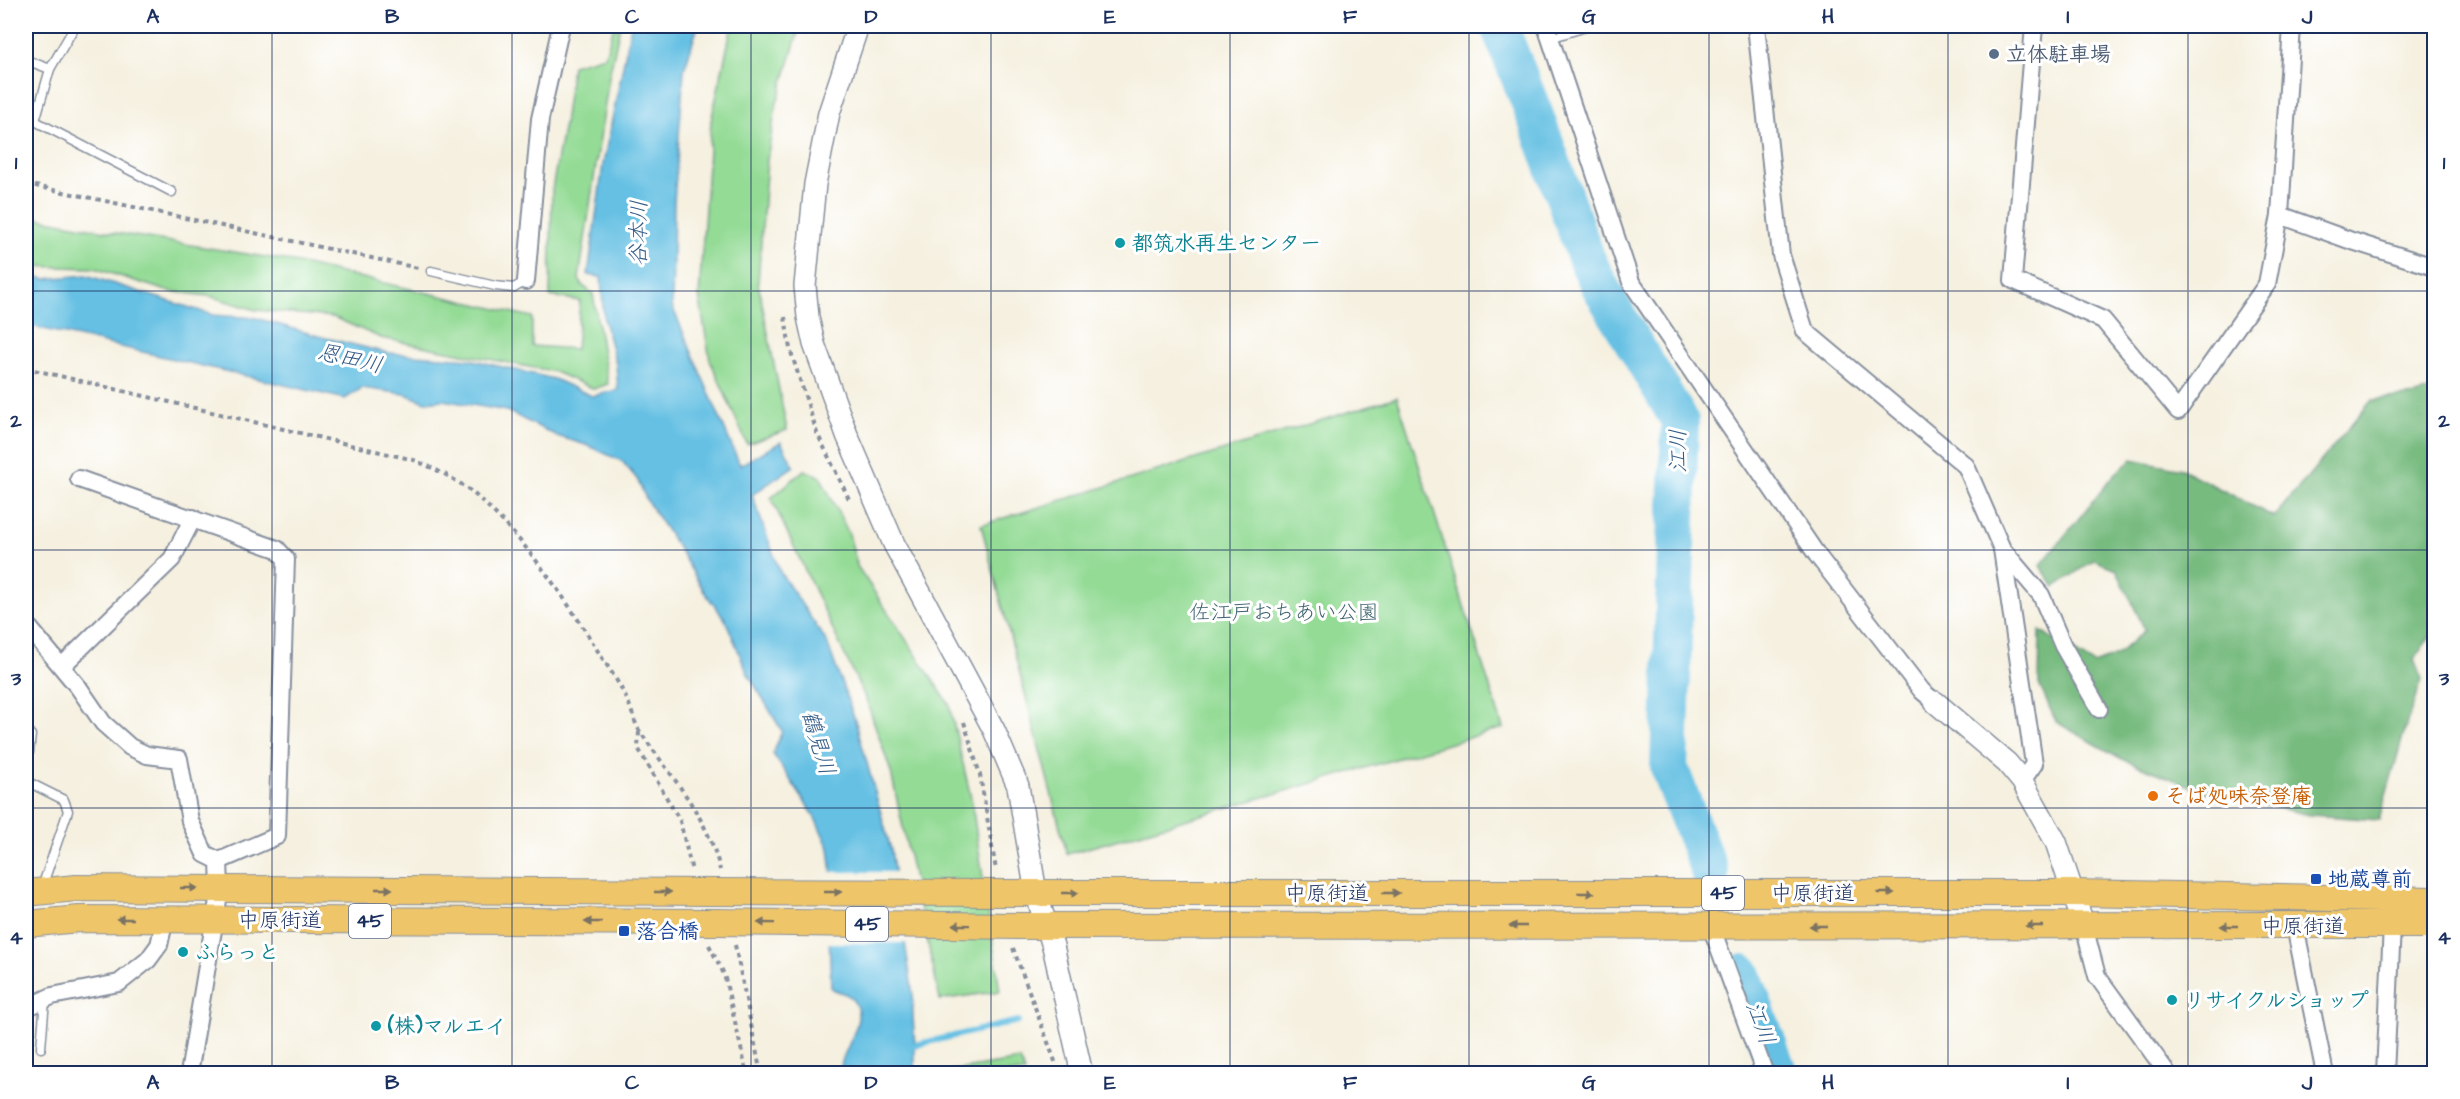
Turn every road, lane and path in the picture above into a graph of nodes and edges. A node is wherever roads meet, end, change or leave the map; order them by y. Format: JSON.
{"nodes":[{"id":1,"x":75,"y":26,"type":"edge"},
{"id":2,"x":561,"y":26,"type":"edge"},
{"id":3,"x":858,"y":26,"type":"edge"},
{"id":4,"x":1589,"y":26,"type":"edge"},
{"id":5,"x":1756,"y":26,"type":"edge"},
{"id":6,"x":2034,"y":26,"type":"edge"},
{"id":7,"x":2292,"y":26,"type":"edge"},
{"id":8,"x":1548,"y":32,"type":"edge"},
{"id":9,"x":26,"y":60,"type":"edge"},
{"id":10,"x":50,"y":69,"type":"junction"},
{"id":11,"x":26,"y":184,"type":"edge"},
{"id":12,"x":172,"y":192,"type":"dead end"},
{"id":13,"x":2280,"y":215,"type":"junction"},
{"id":14,"x":2434,"y":267,"type":"edge"},
{"id":15,"x":431,"y":271,"type":"joint"},
{"id":16,"x":526,"y":281,"type":"joint"},
{"id":17,"x":26,"y":368,"type":"edge"},
{"id":18,"x":79,"y":479,"type":"dead end"},
{"id":19,"x":193,"y":518,"type":"junction"},
{"id":20,"x":2002,"y":549,"type":"junction"},
{"id":21,"x":26,"y":624,"type":"edge"},
{"id":22,"x":62,"y":666,"type":"junction"},
{"id":23,"x":1935,"y":702,"type":"joint"},
{"id":24,"x":2099,"y":709,"type":"dead end"},
{"id":25,"x":639,"y":731,"type":"junction"},
{"id":26,"x":26,"y":732,"type":"edge"},
{"id":27,"x":26,"y":757,"type":"edge"},
{"id":28,"x":26,"y":781,"type":"edge"},
{"id":29,"x":2022,"y":781,"type":"junction"},
{"id":30,"x":219,"y":861,"type":"junction"},
{"id":31,"x":709,"y":881,"type":"junction"},
{"id":32,"x":220,"y":888,"type":"junction"},
{"id":33,"x":33,"y":891,"type":"edge"},
{"id":34,"x":1024,"y":893,"type":"junction"},
{"id":35,"x":2074,"y":893,"type":"junction"},
{"id":36,"x":2434,"y":900,"type":"edge"},
{"id":37,"x":165,"y":919,"type":"junction"},
{"id":38,"x":214,"y":920,"type":"junction"},
{"id":39,"x":26,"y":924,"type":"edge"},
{"id":40,"x":2434,"y":925,"type":"edge"},
{"id":41,"x":1046,"y":926,"type":"junction"},
{"id":42,"x":1712,"y":926,"type":"junction"},
{"id":43,"x":2084,"y":926,"type":"junction"},
{"id":44,"x":2295,"y":926,"type":"junction"},
{"id":45,"x":2392,"y":927,"type":"junction"},
{"id":46,"x":719,"y":933,"type":"junction"},
{"id":47,"x":45,"y":999,"type":"junction"},
{"id":48,"x":26,"y":1008,"type":"edge"},
{"id":49,"x":41,"y":1048,"type":"dead end"},
{"id":50,"x":189,"y":1074,"type":"edge"},
{"id":51,"x":747,"y":1074,"type":"edge"},
{"id":52,"x":760,"y":1074,"type":"edge"},
{"id":53,"x":1082,"y":1074,"type":"edge"},
{"id":54,"x":1765,"y":1074,"type":"edge"},
{"id":55,"x":2168,"y":1074,"type":"edge"},
{"id":56,"x":2325,"y":1074,"type":"edge"},
{"id":57,"x":2385,"y":1074,"type":"edge"}],
"edges":[{"from":1,"to":10,"type":"lane"},
{"from":2,"to":16,"type":"street"},
{"from":3,"to":34,"type":"street"},
{"from":4,"to":8,"type":"lane"},
{"from":5,"to":20,"type":"street"},
{"from":6,"to":13,"type":"street"},
{"from":7,"to":13,"type":"street"},
{"from":8,"to":23,"type":"street"},
{"from":9,"to":10,"type":"lane"},
{"from":10,"to":12,"type":"lane"},
{"from":11,"to":15,"type":"path"},
{"from":13,"to":14,"type":"street"},
{"from":15,"to":16,"type":"lane"},
{"from":17,"to":25,"type":"path"},
{"from":18,"to":19,"type":"street"},
{"from":19,"to":22,"type":"street"},
{"from":19,"to":30,"type":"street"},
{"from":20,"to":24,"type":"street"},
{"from":20,"to":29,"type":"street"},
{"from":21,"to":22,"type":"street"},
{"from":22,"to":30,"type":"street"},
{"from":23,"to":29,"type":"street"},
{"from":25,"to":31,"type":"path"},
{"from":25,"to":31,"type":"path"},
{"from":26,"to":27,"type":"lane"},
{"from":28,"to":33,"type":"lane"},
{"from":29,"to":35,"type":"street"},
{"from":30,"to":32,"type":"street"},
{"from":32,"to":31,"type":"main road","name":"中原街道","number":"45","one_way":true},
{"from":31,"to":34,"type":"main road","number":"45","one_way":true,"bridge":true},
{"from":33,"to":32,"type":"main road","name":"中原街道","number":"45","one_way":true},
{"from":32,"to":38,"type":"street"},
{"from":34,"to":35,"type":"main road","name":"中原街道","number":"45","one_way":true},
{"from":34,"to":41,"type":"street"},
{"from":35,"to":36,"type":"main road","name":"中原街道","number":"45"},
{"from":35,"to":43,"type":"street"},
{"from":37,"to":38,"type":"main road","name":"中原街道","number":"45"},
{"from":37,"to":39,"type":"main road","name":"中原街道","number":"45","one_way":true},
{"from":37,"to":47,"type":"street"},
{"from":46,"to":38,"type":"main road","name":"中原街道","number":"45","one_way":true},
{"from":38,"to":50,"type":"street"},
{"from":40,"to":45,"type":"main road","name":"中原街道","number":"45"},
{"from":42,"to":41,"type":"main road","name":"中原街道","number":"45","one_way":true},
{"from":41,"to":46,"type":"main road","name":"中原街道","number":"45","one_way":true,"bridge":true},
{"from":41,"to":53,"type":"street"},
{"from":43,"to":42,"type":"main road","name":"中原街道","number":"45","one_way":true},
{"from":42,"to":54,"type":"street"},
{"from":44,"to":43,"type":"main road","name":"中原街道","number":"45","one_way":true},
{"from":43,"to":55,"type":"street"},
{"from":44,"to":45,"type":"main road","name":"中原街道","number":"45"},
{"from":44,"to":56,"type":"street"},
{"from":45,"to":57,"type":"street"},
{"from":46,"to":51,"type":"path"},
{"from":46,"to":52,"type":"path"},
{"from":47,"to":48,"type":"street"},
{"from":47,"to":49,"type":"lane"}]}
